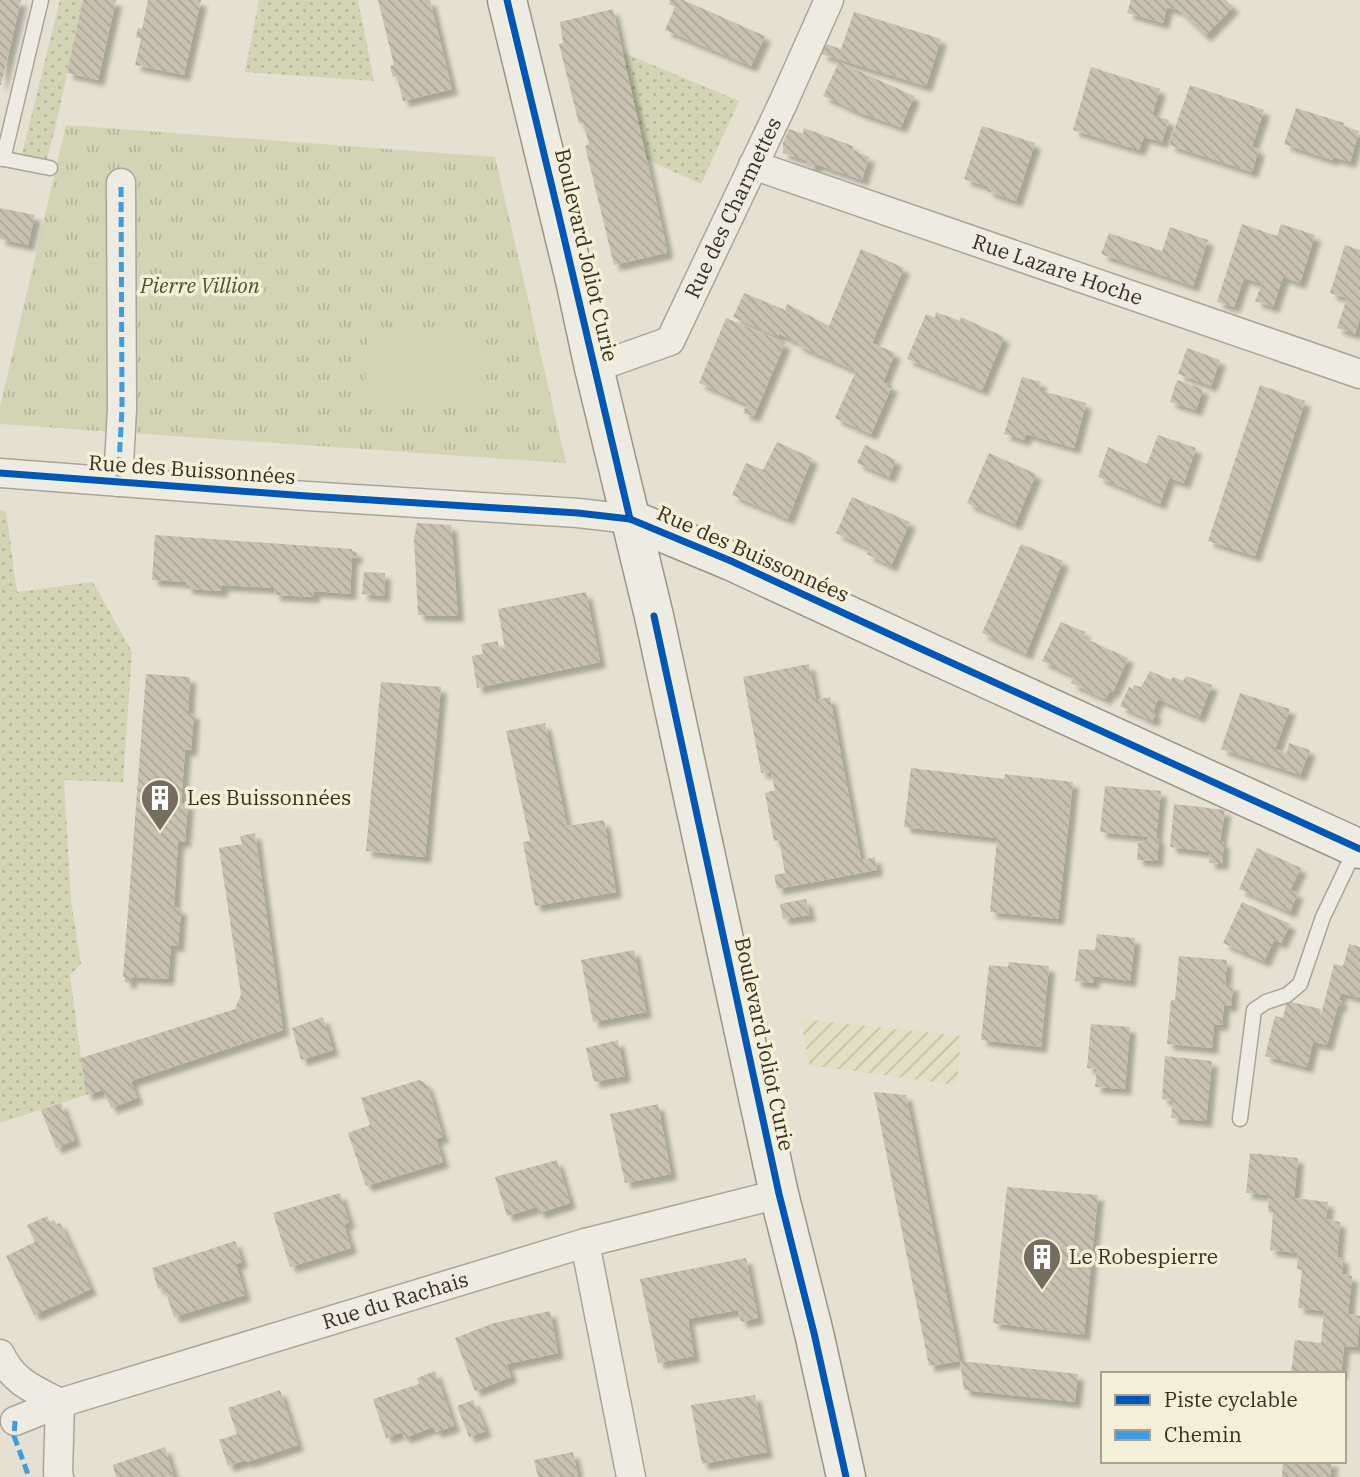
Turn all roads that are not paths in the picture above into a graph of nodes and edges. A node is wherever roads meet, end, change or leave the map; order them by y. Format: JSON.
{"nodes":[{"id":1,"x":41,"y":0,"type":"edge"},
{"id":2,"x":507,"y":0,"type":"edge"},
{"id":3,"x":829,"y":0,"type":"edge"},
{"id":4,"x":5,"y":126,"type":"edge"},
{"id":5,"x":1,"y":159,"type":"edge"},
{"id":6,"x":753,"y":164,"type":"junction"},
{"id":7,"x":50,"y":168,"type":"dead end"},
{"id":8,"x":121,"y":183,"type":"dead end"},
{"id":9,"x":594,"y":368,"type":"junction"},
{"id":10,"x":1360,"y":374,"type":"edge"},
{"id":11,"x":0,"y":472,"type":"edge"},
{"id":12,"x":118,"y":482,"type":"junction"},
{"id":13,"x":630,"y":519,"type":"junction"},
{"id":14,"x":1358,"y":848,"type":"edge"},
{"id":15,"x":1240,"y":1119,"type":"dead end"},
{"id":16,"x":779,"y":1194,"type":"junction"},
{"id":17,"x":585,"y":1243,"type":"junction"},
{"id":18,"x":0,"y":1353,"type":"edge"},
{"id":19,"x":60,"y":1403,"type":"junction"},
{"id":20,"x":15,"y":1421,"type":"dead end"},
{"id":21,"x":59,"y":1477,"type":"edge"},
{"id":22,"x":631,"y":1477,"type":"edge"},
{"id":23,"x":846,"y":1477,"type":"edge"}],
"edges":[{"from":1,"to":4,"type":"lane"},
{"from":2,"to":9,"type":"street","name":"Boulevard Joliot Curie"},
{"from":3,"to":6,"type":"street","name":"Rue des Charmettes"},
{"from":4,"to":5,"type":"lane"},
{"from":5,"to":7,"type":"lane"},
{"from":6,"to":9,"type":"street","name":"Rue des Charmettes"},
{"from":6,"to":10,"type":"street","name":"Rue Lazare Hoche"},
{"from":8,"to":12,"type":"street"},
{"from":9,"to":13,"type":"street","name":"Boulevard Joliot Curie"},
{"from":11,"to":12,"type":"street","name":"Rue des Buissonnées"},
{"from":12,"to":13,"type":"street","name":"Rue des Buissonnées"},
{"from":13,"to":14,"type":"street","name":"Rue des Buissonnées"},
{"from":13,"to":16,"type":"street","name":"Boulevard Joliot Curie"},
{"from":14,"to":15,"type":"lane"},
{"from":16,"to":17,"type":"street","name":"Rue du Rachais"},
{"from":16,"to":23,"type":"street","name":"Boulevard Joliot Curie"},
{"from":17,"to":19,"type":"street","name":"Rue du Rachais"},
{"from":17,"to":22,"type":"street"},
{"from":18,"to":19,"type":"street"},
{"from":19,"to":20,"type":"street","name":"Rue du Rachais"},
{"from":19,"to":21,"type":"street"}]}
